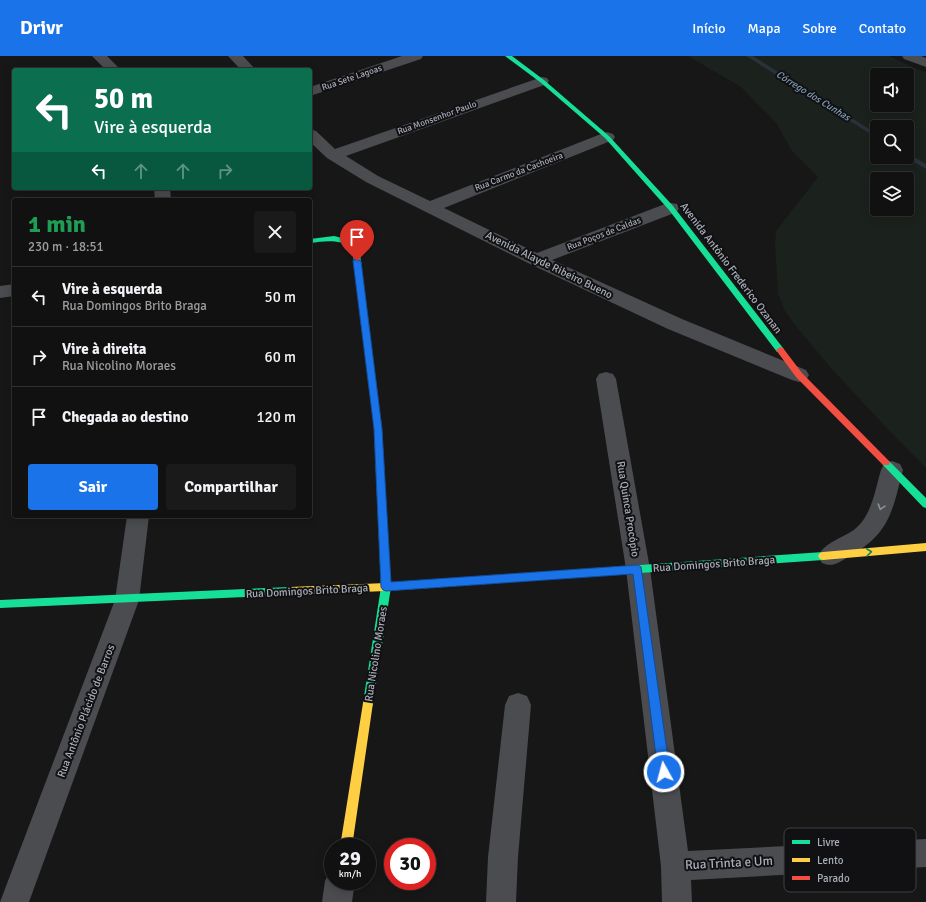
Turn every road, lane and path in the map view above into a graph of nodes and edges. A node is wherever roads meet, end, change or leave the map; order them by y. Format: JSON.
{"nodes":[{"id":1,"x":99,"y":56,"type":"edge"},
{"id":2,"x":235,"y":56,"type":"edge"},
{"id":3,"x":416,"y":56,"type":"edge"},
{"id":4,"x":508,"y":56,"type":"edge"},
{"id":5,"x":909,"y":56,"type":"edge"},
{"id":6,"x":926,"y":63,"type":"edge"},
{"id":7,"x":112,"y":68,"type":"edge"},
{"id":8,"x":247,"y":68,"type":"edge"},
{"id":9,"x":542,"y":81,"type":"junction"},
{"id":10,"x":312,"y":91,"type":"edge"},
{"id":11,"x":312,"y":136,"type":"edge"},
{"id":12,"x":607,"y":137,"type":"junction"},
{"id":13,"x":333,"y":155,"type":"junction"},
{"id":14,"x":431,"y":207,"type":"junction"},
{"id":15,"x":671,"y":208,"type":"junction"},
{"id":16,"x":312,"y":241,"type":"edge"},
{"id":17,"x":536,"y":260,"type":"junction"},
{"id":18,"x":12,"y":290,"type":"edge"},
{"id":19,"x":0,"y":292,"type":"edge"},
{"id":20,"x":799,"y":375,"type":"junction"},
{"id":21,"x":606,"y":379,"type":"dead end"},
{"id":22,"x":892,"y":470,"type":"junction"},
{"id":23,"x":926,"y":504,"type":"edge"},
{"id":24,"x":138,"y":518,"type":"edge"},
{"id":25,"x":926,"y":547,"type":"edge"},
{"id":26,"x":830,"y":556,"type":"junction"},
{"id":27,"x":638,"y":570,"type":"junction"},
{"id":28,"x":386,"y":587,"type":"junction"},
{"id":29,"x":127,"y":600,"type":"junction"},
{"id":30,"x":0,"y":604,"type":"edge"},
{"id":31,"x":518,"y":705,"type":"dead end"},
{"id":32,"x":347,"y":838,"type":"edge"},
{"id":33,"x":926,"y":853,"type":"edge"},
{"id":34,"x":916,"y":854,"type":"edge"},
{"id":35,"x":784,"y":860,"type":"edge"},
{"id":36,"x":676,"y":866,"type":"junction"},
{"id":37,"x":339,"y":890,"type":"edge"},
{"id":38,"x":14,"y":902,"type":"edge"},
{"id":39,"x":337,"y":902,"type":"edge"},
{"id":40,"x":501,"y":902,"type":"edge"},
{"id":41,"x":677,"y":902,"type":"edge"}],
"edges":[{"from":1,"to":7,"type":"street"},
{"from":2,"to":8,"type":"street"},
{"from":3,"to":10,"type":"street","name":"Rua Sete Lagoas"},
{"from":4,"to":9,"type":"street","name":"Avenida Antônio Frederico Ozanan"},
{"from":5,"to":6,"type":"street"},
{"from":9,"to":12,"type":"street","name":"Avenida Antônio Frederico Ozanan"},
{"from":9,"to":13,"type":"street","name":"Rua Monsenhor Paulo"},
{"from":11,"to":13,"type":"street","name":"Avenida Alayde Ribeiro Bueno"},
{"from":12,"to":14,"type":"street","name":"Rua Carmo da Cachoeira"},
{"from":12,"to":15,"type":"street","name":"Avenida Antônio Frederico Ozanan"},
{"from":13,"to":14,"type":"street","name":"Avenida Alayde Ribeiro Bueno"},
{"from":14,"to":17,"type":"street","name":"Avenida Alayde Ribeiro Bueno"},
{"from":15,"to":17,"type":"street","name":"Rua Poços de Caldas"},
{"from":15,"to":20,"type":"street","name":"Avenida Antônio Frederico Ozanan"},
{"from":16,"to":28,"type":"street","name":"Rua Nicolino Moraes"},
{"from":17,"to":20,"type":"street","name":"Avenida Alayde Ribeiro Bueno"},
{"from":18,"to":19,"type":"street"},
{"from":20,"to":22,"type":"street","name":"Avenida Antônio Frederico Ozanan"},
{"from":21,"to":27,"type":"street","name":"Rua Quinca Procópio"},
{"from":22,"to":23,"type":"street","name":"Avenida Antônio Frederico Ozanan"},
{"from":22,"to":26,"type":"street","name":"Rua Domingos Brito Braga","one_way":true},
{"from":24,"to":29,"type":"street","name":"Rua Antônio Plácido de Barros"},
{"from":26,"to":25,"type":"street","name":"Rua Domingos Brito Braga","one_way":true},
{"from":26,"to":27,"type":"street","name":"Rua Domingos Brito Braga"},
{"from":27,"to":28,"type":"street","name":"Rua Domingos Brito Braga"},
{"from":27,"to":36,"type":"street","name":"Rua Quinca Procópio"},
{"from":28,"to":29,"type":"street","name":"Rua Domingos Brito Braga"},
{"from":28,"to":32,"type":"street","name":"Rua Nicolino Moraes"},
{"from":29,"to":30,"type":"street","name":"Rua Domingos Brito Braga"},
{"from":29,"to":38,"type":"street","name":"Rua Antônio Plácido de Barros"},
{"from":31,"to":40,"type":"street"},
{"from":33,"to":34,"type":"street","name":"Rua Trinta e Um"},
{"from":35,"to":36,"type":"street","name":"Rua Trinta e Um"},
{"from":36,"to":41,"type":"street","name":"Rua Quinca Procópio"},
{"from":37,"to":39,"type":"street"}]}
